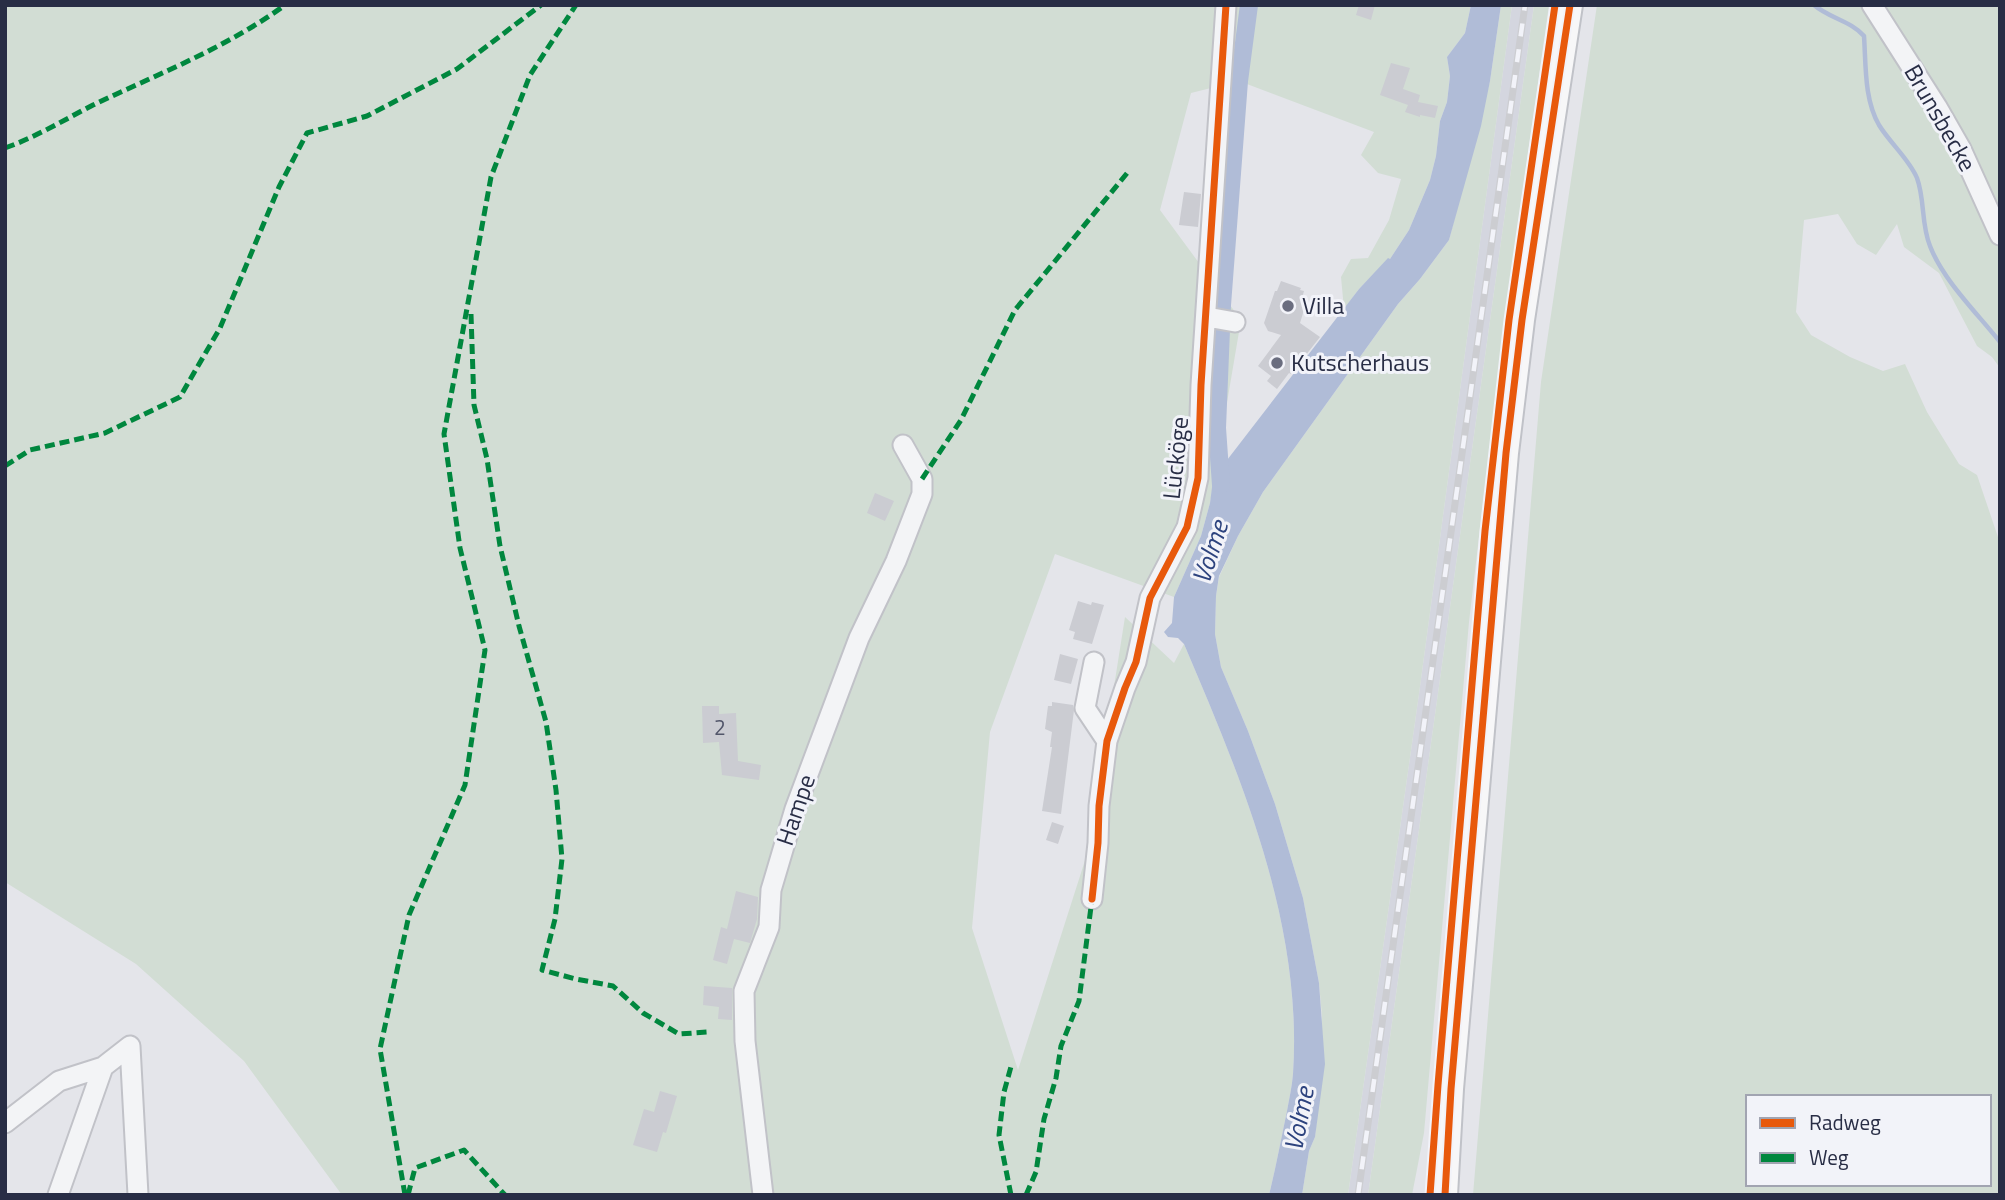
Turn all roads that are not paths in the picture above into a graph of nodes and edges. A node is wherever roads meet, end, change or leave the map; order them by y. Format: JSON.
{"nodes":[{"id":1,"x":1226,"y":5,"type":"edge"},
{"id":2,"x":1570,"y":5,"type":"edge"},
{"id":3,"x":1872,"y":5,"type":"edge"},
{"id":4,"x":2000,"y":235,"type":"edge"},
{"id":5,"x":1207,"y":317,"type":"junction"},
{"id":6,"x":1235,"y":322,"type":"dead end"},
{"id":7,"x":903,"y":445,"type":"dead end"},
{"id":8,"x":1094,"y":662,"type":"dead end"},
{"id":9,"x":1107,"y":741,"type":"junction"},
{"id":10,"x":1092,"y":899,"type":"dead end"},
{"id":11,"x":103,"y":1066,"type":"junction"},
{"id":12,"x":5,"y":1124,"type":"edge"},
{"id":13,"x":58,"y":1195,"type":"edge"},
{"id":14,"x":138,"y":1195,"type":"edge"},
{"id":15,"x":764,"y":1195,"type":"edge"},
{"id":16,"x":1445,"y":1195,"type":"edge"}],
"edges":[{"from":1,"to":5,"type":"street","name":"Lücköge"},
{"from":2,"to":16,"type":"main road"},
{"from":3,"to":4,"type":"street","name":"Brunsbecke"},
{"from":5,"to":6,"type":"street"},
{"from":5,"to":9,"type":"street","name":"Lücköge"},
{"from":7,"to":15,"type":"street","name":"Hampe"},
{"from":8,"to":9,"type":"street"},
{"from":9,"to":10,"type":"street","name":"Lücköge"},
{"from":11,"to":12,"type":"street"},
{"from":11,"to":13,"type":"street"},
{"from":11,"to":14,"type":"street"}]}
